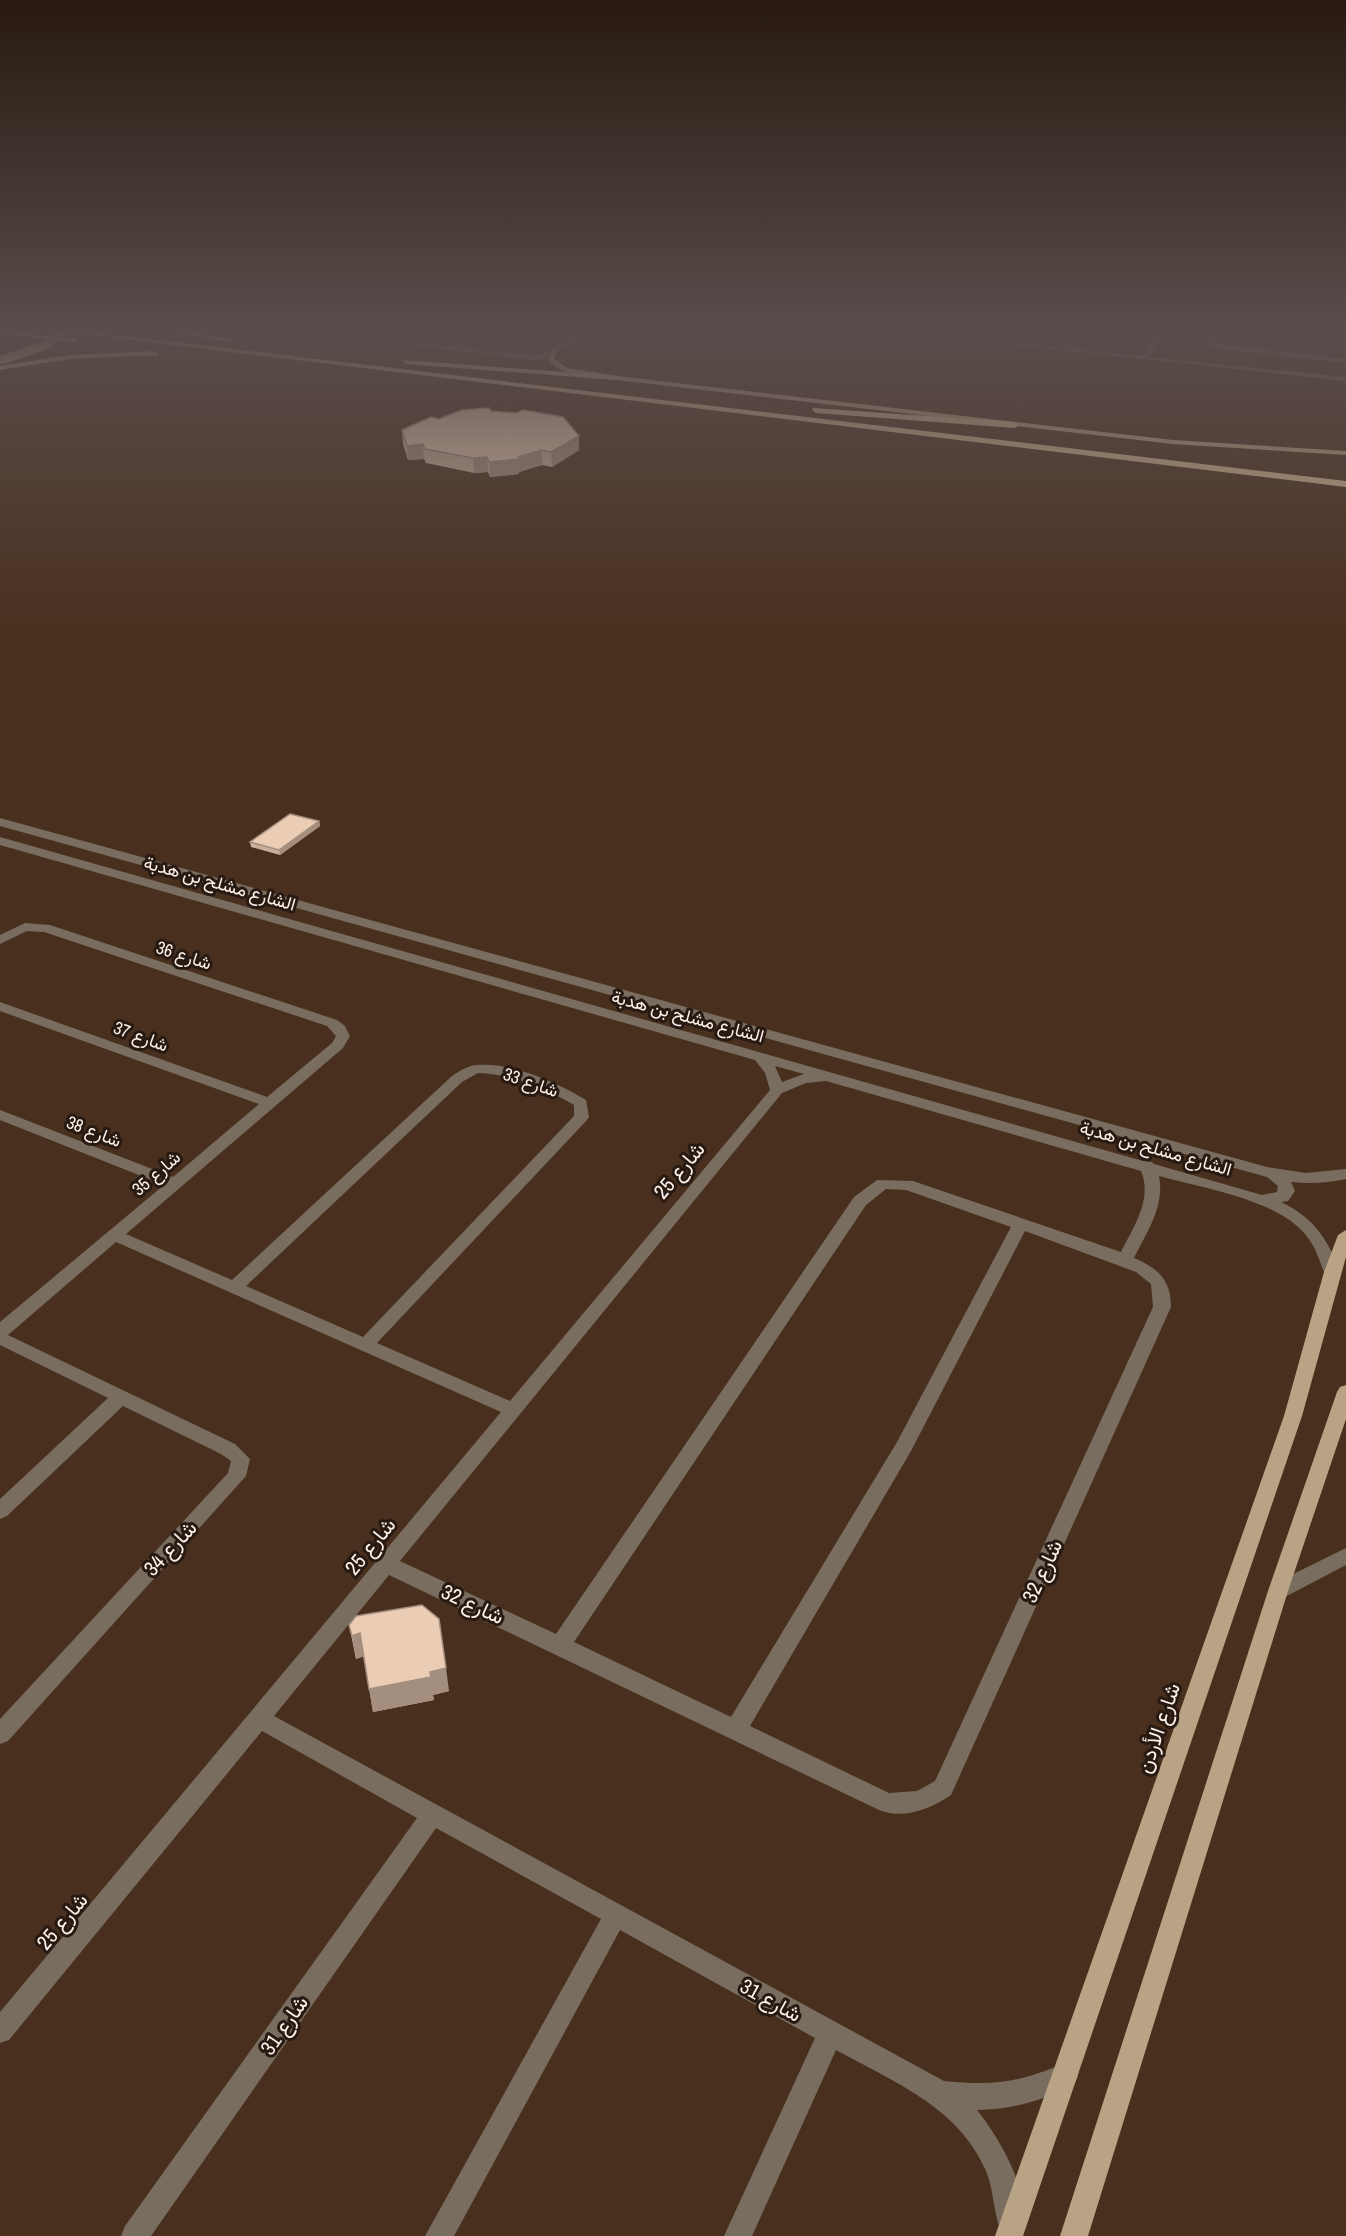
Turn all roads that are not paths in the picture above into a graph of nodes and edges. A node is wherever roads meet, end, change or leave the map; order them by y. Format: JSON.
{"nodes":[{"id":1,"x":908,"y":435,"type":"edge"},
{"id":2,"x":932,"y":435,"type":"edge"},
{"id":3,"x":1014,"y":435,"type":"edge"},
{"id":4,"x":1110,"y":435,"type":"edge"},
{"id":5,"x":1346,"y":453,"type":"edge"},
{"id":6,"x":1346,"y":475,"type":"edge"},
{"id":7,"x":1346,"y":484,"type":"edge"},
{"id":8,"x":1346,"y":491,"type":"edge"},
{"id":9,"x":0,"y":822,"type":"edge"},
{"id":10,"x":0,"y":841,"type":"edge"},
{"id":11,"x":0,"y":940,"type":"edge"},
{"id":12,"x":522,"y":968,"type":"junction"},
{"id":13,"x":502,"y":985,"type":"junction"},
{"id":14,"x":0,"y":1006,"type":"edge"},
{"id":15,"x":338,"y":1045,"type":"joint"},
{"id":16,"x":759,"y":1055,"type":"junction"},
{"id":17,"x":834,"y":1077,"type":"junction"},
{"id":18,"x":777,"y":1090,"type":"junction"},
{"id":19,"x":269,"y":1103,"type":"junction"},
{"id":20,"x":0,"y":1115,"type":"edge"},
{"id":21,"x":1147,"y":1165,"type":"junction"},
{"id":22,"x":1266,"y":1172,"type":"junction"},
{"id":23,"x":1346,"y":1174,"type":"edge"},
{"id":24,"x":174,"y":1184,"type":"junction"},
{"id":25,"x":1259,"y":1199,"type":"junction"},
{"id":26,"x":1020,"y":1225,"type":"junction"},
{"id":27,"x":114,"y":1235,"type":"junction"},
{"id":28,"x":1346,"y":1235,"type":"edge"},
{"id":29,"x":1125,"y":1260,"type":"junction"},
{"id":30,"x":1332,"y":1272,"type":"junction"},
{"id":31,"x":235,"y":1287,"type":"junction"},
{"id":32,"x":0,"y":1332,"type":"edge"},
{"id":33,"x":0,"y":1338,"type":"edge"},
{"id":34,"x":366,"y":1344,"type":"junction"},
{"id":35,"x":120,"y":1398,"type":"junction"},
{"id":36,"x":1344,"y":1408,"type":"edge"},
{"id":37,"x":512,"y":1409,"type":"junction"},
{"id":38,"x":0,"y":1511,"type":"edge"},
{"id":39,"x":1346,"y":1556,"type":"edge"},
{"id":40,"x":386,"y":1564,"type":"junction"},
{"id":41,"x":1278,"y":1592,"type":"junction"},
{"id":42,"x":560,"y":1645,"type":"junction"},
{"id":43,"x":261,"y":1720,"type":"junction"},
{"id":44,"x":735,"y":1731,"type":"junction"},
{"id":45,"x":0,"y":1734,"type":"edge"},
{"id":46,"x":433,"y":1814,"type":"junction"},
{"id":47,"x":616,"y":1915,"type":"junction"},
{"id":48,"x":0,"y":2031,"type":"edge"},
{"id":49,"x":831,"y":2032,"type":"junction"},
{"id":50,"x":1065,"y":2076,"type":"junction"},
{"id":51,"x":941,"y":2094,"type":"junction"},
{"id":52,"x":1010,"y":2233,"type":"edge"},
{"id":53,"x":135,"y":2236,"type":"edge"},
{"id":54,"x":439,"y":2236,"type":"edge"},
{"id":55,"x":738,"y":2236,"type":"edge"},
{"id":56,"x":1074,"y":2236,"type":"edge"}],
"edges":[{"from":1,"to":8,"type":"highway"},
{"from":2,"to":7,"type":"highway"},
{"from":3,"to":6,"type":"highway"},
{"from":4,"to":5,"type":"main road"},
{"from":9,"to":12,"type":"street","name":"الشارع مشلح بن هدبة"},
{"from":10,"to":13,"type":"street","name":"الشارع مشلح بن هدبة"},
{"from":11,"to":15,"type":"street","name":"شارع 36"},
{"from":12,"to":13,"type":"street"},
{"from":12,"to":22,"type":"street","name":"الشارع مشلح بن هدبة"},
{"from":13,"to":16,"type":"street","name":"الشارع مشلح بن هدبة"},
{"from":14,"to":19,"type":"street","name":"شارع 37"},
{"from":15,"to":19,"type":"street","name":"شارع 35"},
{"from":16,"to":17,"type":"street","name":"الشارع مشلح بن هدبة"},
{"from":16,"to":18,"type":"street"},
{"from":17,"to":18,"type":"street","name":"شارع 25"},
{"from":17,"to":21,"type":"street","name":"الشارع مشلح بن هدبة"},
{"from":18,"to":37,"type":"street","name":"شارع 25"},
{"from":19,"to":24,"type":"street","name":"شارع 35"},
{"from":20,"to":24,"type":"street","name":"شارع 38"},
{"from":21,"to":25,"type":"street","name":"الشارع مشلح بن هدبة"},
{"from":21,"to":29,"type":"street"},
{"from":22,"to":23,"type":"street","name":"الشارع مشلح بن هدبة"},
{"from":22,"to":25,"type":"street"},
{"from":24,"to":27,"type":"street","name":"شارع 35"},
{"from":25,"to":30,"type":"street","name":"الشارع مشلح بن هدبة"},
{"from":26,"to":29,"type":"street","name":"شارع 32"},
{"from":26,"to":42,"type":"street","name":"شارع 32"},
{"from":26,"to":44,"type":"street"},
{"from":27,"to":31,"type":"street"},
{"from":27,"to":32,"type":"street","name":"شارع 35"},
{"from":28,"to":30,"type":"main road","name":"شارع الأردن"},
{"from":29,"to":44,"type":"street","name":"شارع 32"},
{"from":30,"to":50,"type":"main road","name":"شارع الأردن"},
{"from":31,"to":34,"type":"street"},
{"from":31,"to":34,"type":"street","name":"شارع 33"},
{"from":33,"to":35,"type":"street","name":"شارع 34"},
{"from":34,"to":37,"type":"street"},
{"from":35,"to":38,"type":"street"},
{"from":35,"to":45,"type":"street","name":"شارع 34"},
{"from":36,"to":41,"type":"main road"},
{"from":37,"to":40,"type":"street","name":"شارع 25"},
{"from":39,"to":41,"type":"street"},
{"from":40,"to":42,"type":"street","name":"شارع 32"},
{"from":40,"to":43,"type":"street","name":"شارع 25"},
{"from":41,"to":56,"type":"main road"},
{"from":42,"to":44,"type":"street","name":"شارع 32"},
{"from":43,"to":46,"type":"street","name":"شارع 31"},
{"from":43,"to":48,"type":"street","name":"شارع 25"},
{"from":46,"to":47,"type":"street","name":"شارع 31"},
{"from":46,"to":53,"type":"street","name":"شارع 31"},
{"from":47,"to":49,"type":"street","name":"شارع 31"},
{"from":47,"to":54,"type":"street"},
{"from":49,"to":51,"type":"street","name":"شارع 31"},
{"from":49,"to":55,"type":"street"},
{"from":50,"to":51,"type":"street","name":"شارع 31"},
{"from":50,"to":52,"type":"main road","name":"شارع الأردن"},
{"from":51,"to":52,"type":"street","name":"شارع 31"}]}
